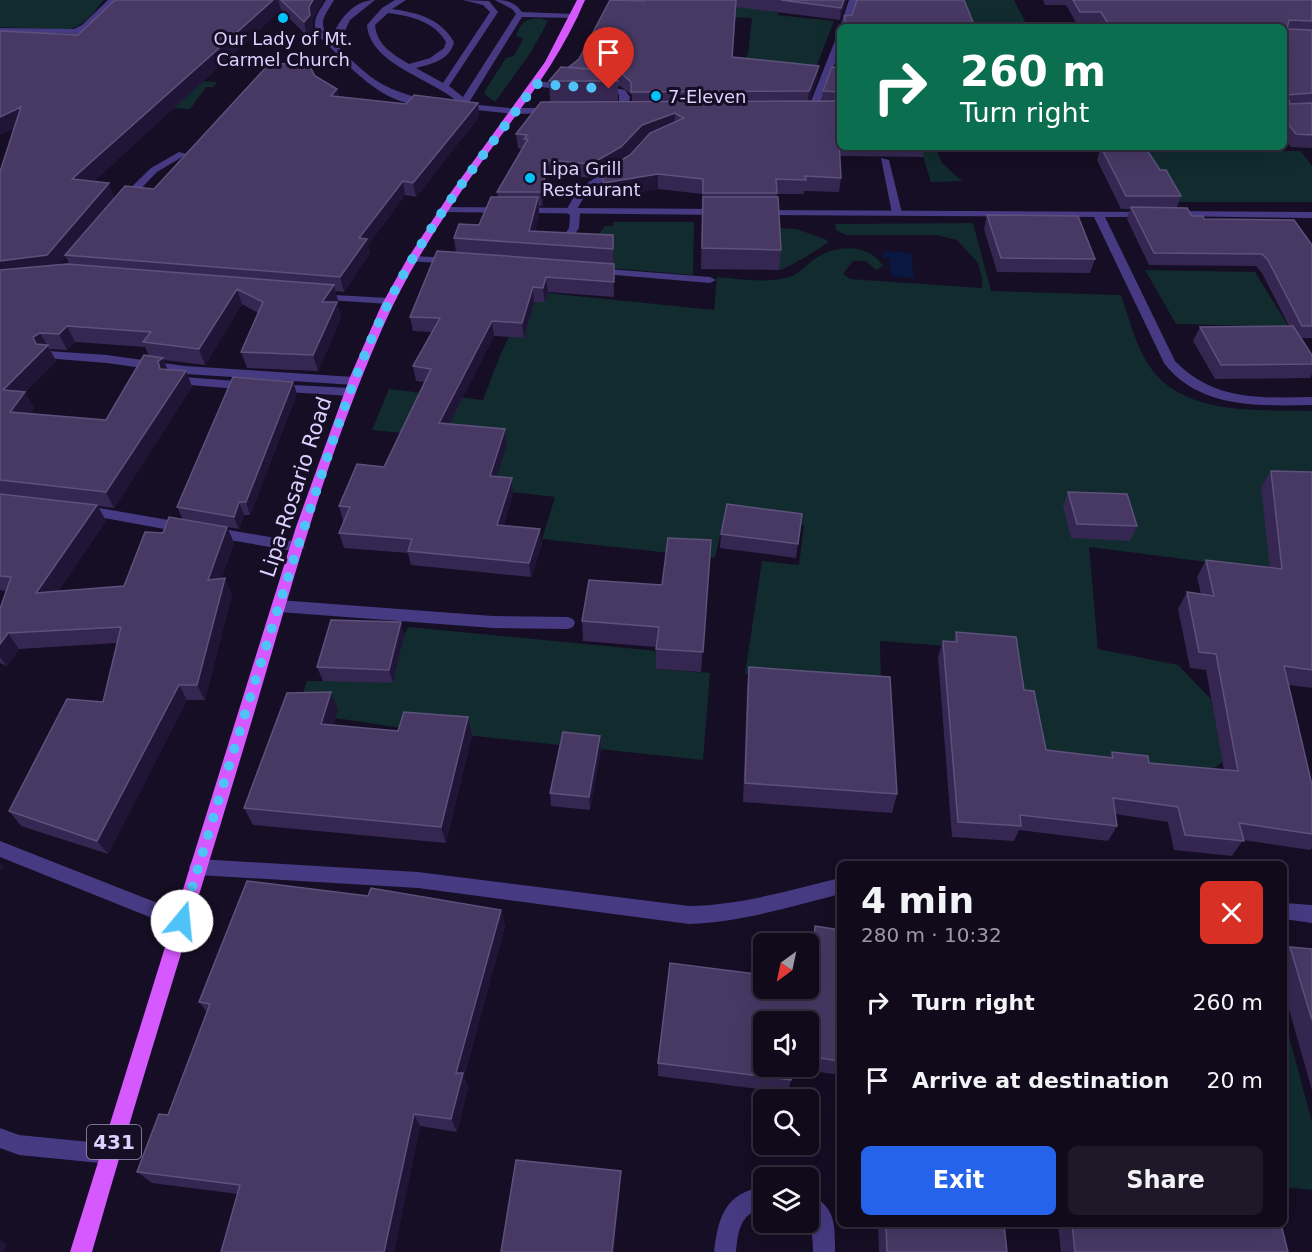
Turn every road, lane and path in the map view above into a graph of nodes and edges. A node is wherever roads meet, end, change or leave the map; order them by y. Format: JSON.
{"nodes":[{"id":1,"x":112,"y":0,"type":"edge"},
{"id":2,"x":330,"y":0,"type":"edge"},
{"id":3,"x":371,"y":0,"type":"edge"},
{"id":4,"x":402,"y":0,"type":"edge"},
{"id":5,"x":467,"y":0,"type":"edge"},
{"id":6,"x":499,"y":0,"type":"edge"},
{"id":7,"x":581,"y":0,"type":"edge"},
{"id":8,"x":853,"y":0,"type":"edge"},
{"id":9,"x":385,"y":10,"type":"junction"},
{"id":10,"x":520,"y":14,"type":"junction"},
{"id":11,"x":575,"y":16,"type":"junction"},
{"id":12,"x":845,"y":24,"type":"edge"},
{"id":13,"x":0,"y":30,"type":"edge"},
{"id":14,"x":334,"y":46,"type":"junction"},
{"id":15,"x":837,"y":46,"type":"edge"},
{"id":16,"x":406,"y":68,"type":"junction"},
{"id":17,"x":536,"y":84,"type":"junction"},
{"id":18,"x":444,"y":87,"type":"junction"},
{"id":19,"x":442,"y":104,"type":"edge"},
{"id":20,"x":459,"y":104,"type":"junction"},
{"id":21,"x":813,"y":110,"type":"edge"},
{"id":22,"x":516,"y":111,"type":"junction"},
{"id":23,"x":568,"y":111,"type":"edge"},
{"id":24,"x":613,"y":111,"type":"edge"},
{"id":25,"x":624,"y":111,"type":"junction"},
{"id":26,"x":635,"y":111,"type":"edge"},
{"id":27,"x":182,"y":154,"type":"dead end"},
{"id":28,"x":884,"y":160,"type":"dead end"},
{"id":29,"x":629,"y":162,"type":"edge"},
{"id":30,"x":116,"y":209,"type":"edge"},
{"id":31,"x":444,"y":210,"type":"junction"},
{"id":32,"x":572,"y":212,"type":"junction"},
{"id":33,"x":897,"y":213,"type":"junction"},
{"id":34,"x":1098,"y":214,"type":"junction"},
{"id":35,"x":1312,"y":214,"type":"edge"},
{"id":36,"x":567,"y":238,"type":"edge"},
{"id":37,"x":413,"y":259,"type":"junction"},
{"id":38,"x":464,"y":262,"type":"edge"},
{"id":39,"x":588,"y":270,"type":"edge"},
{"id":40,"x":710,"y":280,"type":"dead end"},
{"id":41,"x":303,"y":296,"type":"edge"},
{"id":42,"x":389,"y":301,"type":"junction"},
{"id":43,"x":48,"y":355,"type":"edge"},
{"id":44,"x":171,"y":380,"type":"edge"},
{"id":45,"x":352,"y":387,"type":"junction"},
{"id":46,"x":1312,"y":401,"type":"edge"},
{"id":47,"x":68,"y":509,"type":"edge"},
{"id":48,"x":298,"y":547,"type":"junction"},
{"id":49,"x":279,"y":606,"type":"junction"},
{"id":50,"x":567,"y":623,"type":"dead end"},
{"id":51,"x":0,"y":849,"type":"edge"},
{"id":52,"x":198,"y":867,"type":"junction"},
{"id":53,"x":837,"y":887,"type":"edge"},
{"id":54,"x":1287,"y":911,"type":"edge"},
{"id":55,"x":1312,"y":914,"type":"edge"},
{"id":56,"x":182,"y":921,"type":"junction"},
{"id":57,"x":0,"y":1138,"type":"edge"},
{"id":58,"x":110,"y":1154,"type":"junction"},
{"id":59,"x":753,"y":1198,"type":"edge"},
{"id":60,"x":819,"y":1212,"type":"edge"},
{"id":61,"x":81,"y":1252,"type":"edge"},
{"id":62,"x":724,"y":1252,"type":"edge"},
{"id":63,"x":824,"y":1252,"type":"edge"}],
"edges":[{"from":1,"to":13,"type":"street"},
{"from":2,"to":14,"type":"street"},
{"from":3,"to":14,"type":"street"},
{"from":4,"to":9,"type":"street"},
{"from":5,"to":18,"type":"street"},
{"from":6,"to":10,"type":"street"},
{"from":7,"to":11,"type":"main road","name":"Lipa-Rosario Road","number":"431"},
{"from":8,"to":12,"type":"street"},
{"from":9,"to":16,"type":"street"},
{"from":9,"to":16,"type":"street"},
{"from":10,"to":11,"type":"street"},
{"from":10,"to":20,"type":"street"},
{"from":11,"to":17,"type":"main road","name":"Lipa-Rosario Road","number":"431"},
{"from":14,"to":19,"type":"street"},
{"from":15,"to":21,"type":"street"},
{"from":16,"to":18,"type":"street"},
{"from":17,"to":22,"type":"main road","name":"Lipa-Rosario Road","number":"431"},
{"from":17,"to":25,"type":"street"},
{"from":18,"to":20,"type":"street"},
{"from":20,"to":22,"type":"street"},
{"from":22,"to":23,"type":"street"},
{"from":22,"to":31,"type":"main road","name":"Lipa-Rosario Road","number":"431"},
{"from":24,"to":25,"type":"street"},
{"from":25,"to":26,"type":"street"},
{"from":27,"to":30,"type":"street"},
{"from":28,"to":33,"type":"street"},
{"from":29,"to":32,"type":"street"},
{"from":31,"to":32,"type":"street"},
{"from":31,"to":37,"type":"main road","name":"Lipa-Rosario Road","number":"431"},
{"from":32,"to":33,"type":"street"},
{"from":32,"to":36,"type":"street"},
{"from":33,"to":34,"type":"street"},
{"from":34,"to":35,"type":"street"},
{"from":34,"to":46,"type":"street"},
{"from":37,"to":38,"type":"street"},
{"from":37,"to":42,"type":"main road","name":"Lipa-Rosario Road","number":"431"},
{"from":39,"to":40,"type":"street"},
{"from":41,"to":42,"type":"street"},
{"from":42,"to":45,"type":"main road","name":"Lipa-Rosario Road","number":"431"},
{"from":43,"to":45,"type":"street"},
{"from":44,"to":45,"type":"street"},
{"from":45,"to":48,"type":"main road","name":"Lipa-Rosario Road","number":"431"},
{"from":47,"to":48,"type":"street"},
{"from":48,"to":49,"type":"main road","name":"Lipa-Rosario Road","number":"431"},
{"from":49,"to":50,"type":"street"},
{"from":49,"to":52,"type":"main road","name":"Lipa-Rosario Road","number":"431"},
{"from":51,"to":56,"type":"street"},
{"from":52,"to":53,"type":"street"},
{"from":52,"to":56,"type":"main road","name":"Lipa-Rosario Road","number":"431"},
{"from":54,"to":55,"type":"street"},
{"from":56,"to":58,"type":"main road","name":"Lipa-Rosario Road","number":"431"},
{"from":57,"to":58,"type":"street"},
{"from":58,"to":61,"type":"main road","number":"431"},
{"from":59,"to":62,"type":"street"},
{"from":60,"to":63,"type":"street"}]}
